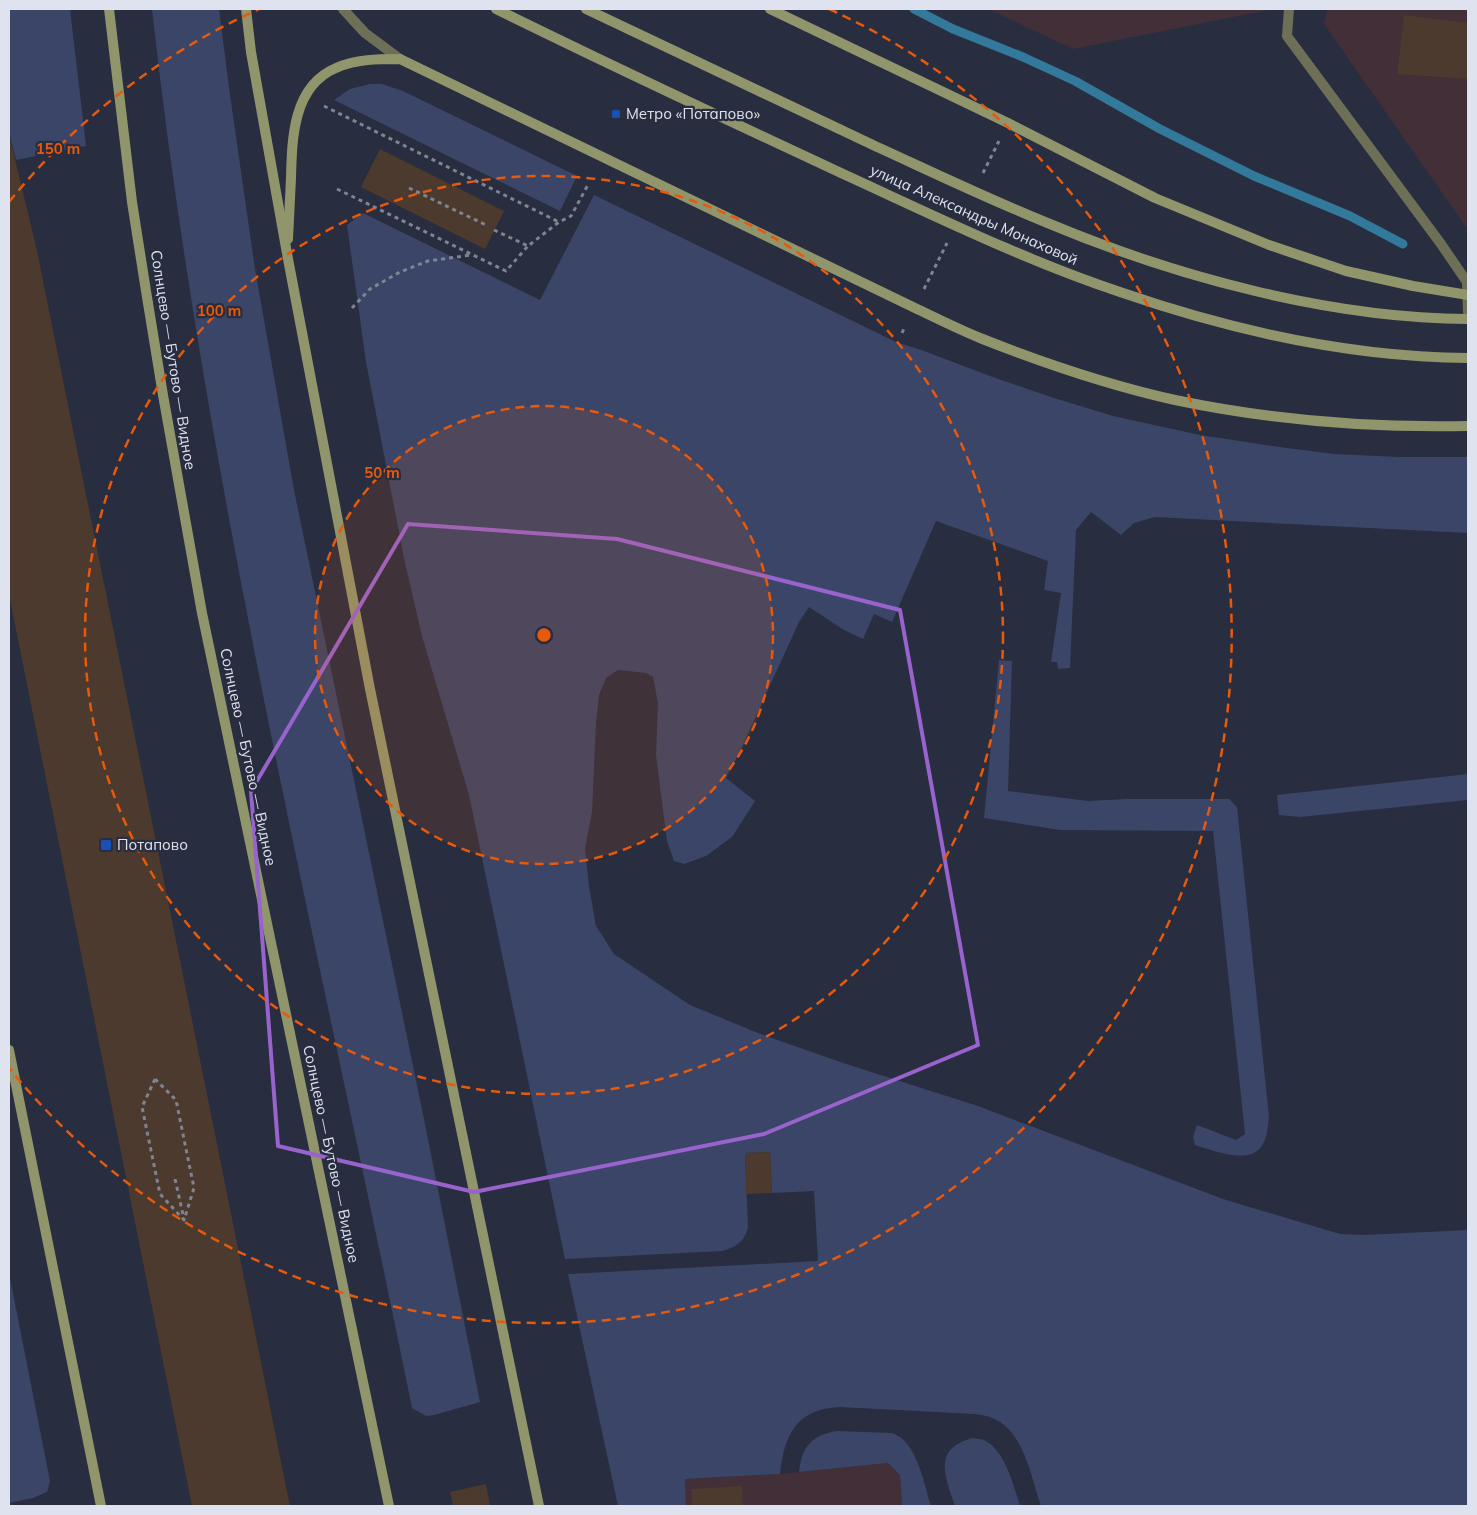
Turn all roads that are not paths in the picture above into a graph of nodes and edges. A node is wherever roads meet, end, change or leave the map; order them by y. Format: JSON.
{"nodes":[{"id":1,"x":108,"y":9,"type":"edge"},
{"id":2,"x":246,"y":9,"type":"edge"},
{"id":3,"x":343,"y":9,"type":"edge"},
{"id":4,"x":496,"y":9,"type":"edge"},
{"id":5,"x":586,"y":9,"type":"edge"},
{"id":6,"x":770,"y":9,"type":"edge"},
{"id":7,"x":1289,"y":9,"type":"edge"},
{"id":8,"x":400,"y":59,"type":"junction"},
{"id":9,"x":288,"y":258,"type":"junction"},
{"id":10,"x":1468,"y":294,"type":"edge"},
{"id":11,"x":1468,"y":312,"type":"edge"},
{"id":12,"x":1468,"y":319,"type":"edge"},
{"id":13,"x":1468,"y":358,"type":"edge"},
{"id":14,"x":1468,"y":426,"type":"edge"},
{"id":15,"x":9,"y":1050,"type":"edge"},
{"id":16,"x":101,"y":1506,"type":"edge"},
{"id":17,"x":389,"y":1506,"type":"edge"},
{"id":18,"x":540,"y":1506,"type":"edge"}],
"edges":[{"from":1,"to":17,"type":"main road","name":"Солнцево — Бутово — Видное"},
{"from":2,"to":9,"type":"main road"},
{"from":3,"to":8,"type":"street"},
{"from":4,"to":13,"type":"main road","name":"улица Александры Монаховой"},
{"from":5,"to":12,"type":"main road","name":"улица Александры Монаховой"},
{"from":6,"to":10,"type":"main road"},
{"from":7,"to":10,"type":"street"},
{"from":8,"to":9,"type":"main road"},
{"from":8,"to":14,"type":"main road"},
{"from":9,"to":18,"type":"main road"},
{"from":10,"to":11,"type":"street"},
{"from":15,"to":16,"type":"main road"}]}
